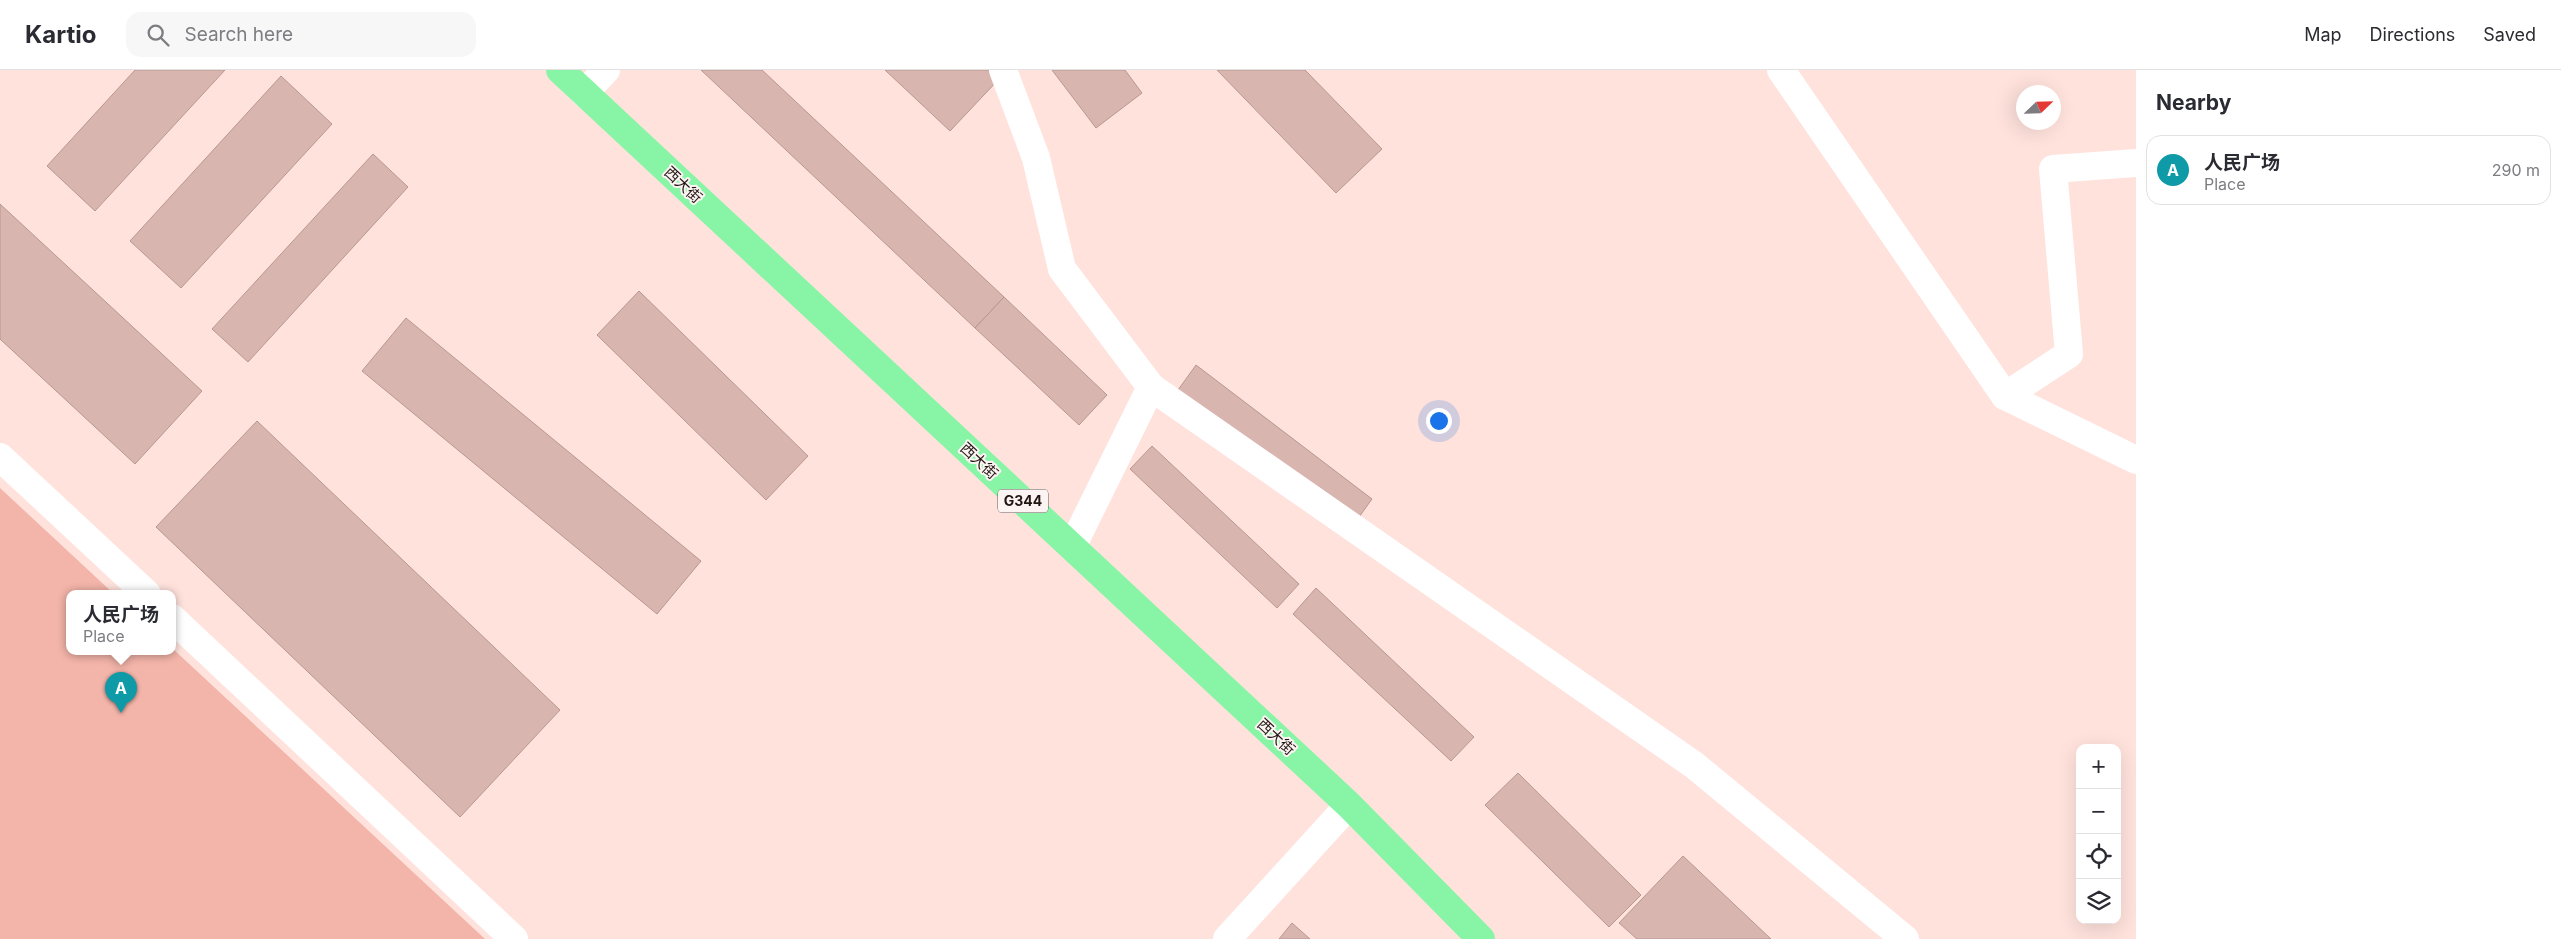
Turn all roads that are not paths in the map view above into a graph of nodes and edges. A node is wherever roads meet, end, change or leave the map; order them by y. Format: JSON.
{"nodes":[{"id":1,"x":560,"y":70,"type":"edge"},
{"id":2,"x":606,"y":70,"type":"edge"},
{"id":3,"x":1003,"y":70,"type":"edge"},
{"id":4,"x":1781,"y":70,"type":"edge"},
{"id":5,"x":584,"y":93,"type":"junction"},
{"id":6,"x":2136,"y":163,"type":"edge"},
{"id":7,"x":1150,"y":387,"type":"junction"},
{"id":8,"x":2005,"y":396,"type":"junction"},
{"id":9,"x":0,"y":457,"type":"edge"},
{"id":10,"x":2136,"y":460,"type":"edge"},
{"id":11,"x":1072,"y":547,"type":"junction"},
{"id":12,"x":143,"y":590,"type":"edge"},
{"id":13,"x":176,"y":622,"type":"edge"},
{"id":14,"x":1349,"y":805,"type":"junction"},
{"id":15,"x":514,"y":939,"type":"edge"},
{"id":16,"x":1227,"y":939,"type":"edge"},
{"id":17,"x":1481,"y":939,"type":"edge"},
{"id":18,"x":1905,"y":939,"type":"edge"}],
"edges":[{"from":1,"to":5,"type":"highway","name":"西大街","number":"G344"},
{"from":2,"to":5,"type":"street"},
{"from":3,"to":7,"type":"street"},
{"from":4,"to":8,"type":"street"},
{"from":5,"to":11,"type":"highway","name":"西大街","number":"G344"},
{"from":6,"to":8,"type":"street"},
{"from":7,"to":11,"type":"street"},
{"from":7,"to":18,"type":"street"},
{"from":8,"to":10,"type":"street"},
{"from":9,"to":12,"type":"street"},
{"from":11,"to":14,"type":"highway","name":"西大街","number":"G344"},
{"from":13,"to":15,"type":"street"},
{"from":14,"to":16,"type":"street"},
{"from":14,"to":17,"type":"highway","name":"西大街","number":"G344"}]}
